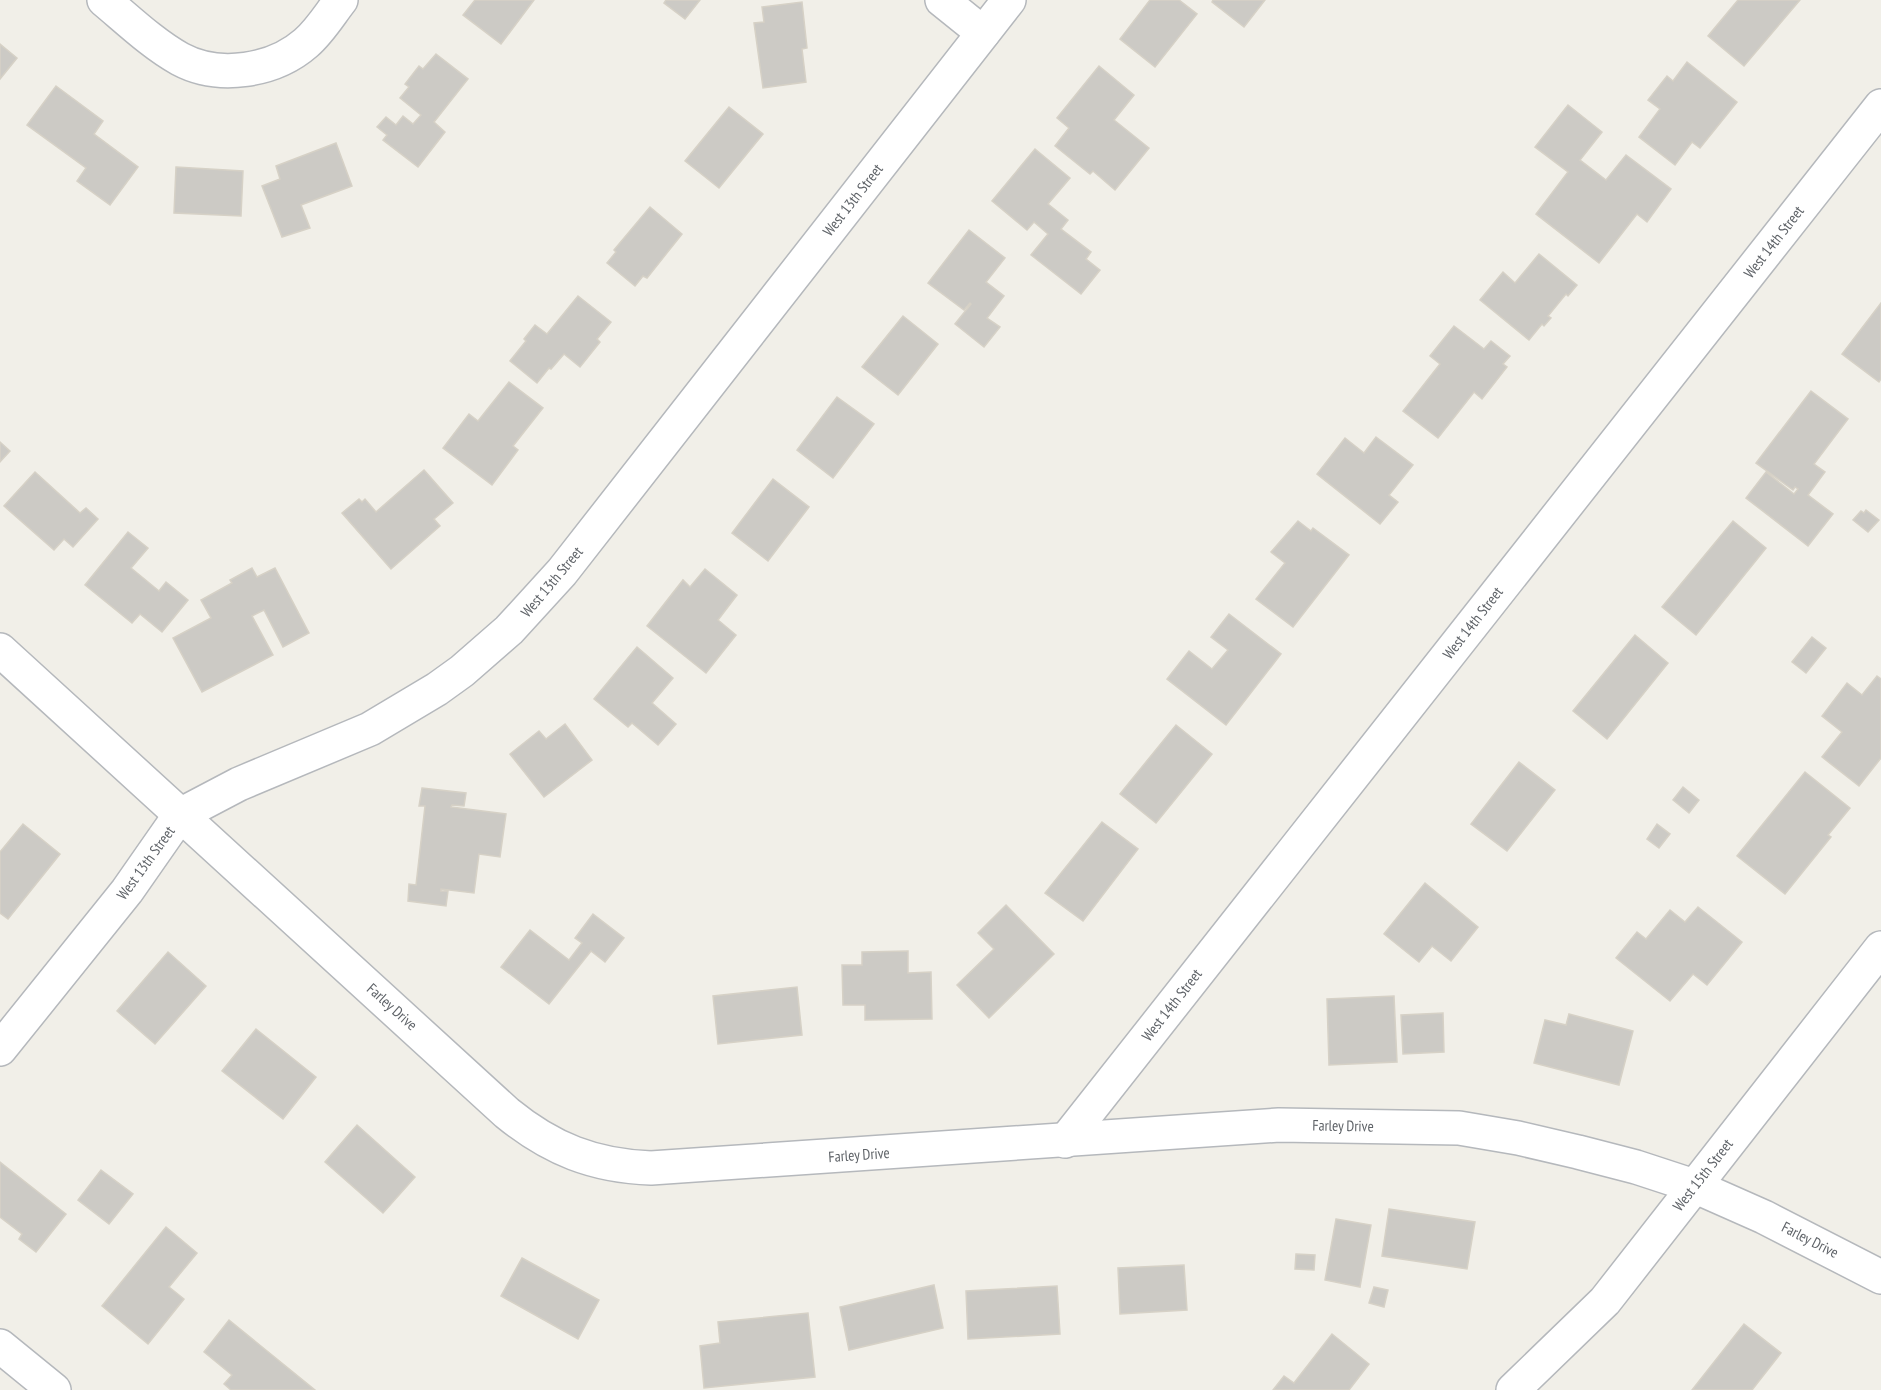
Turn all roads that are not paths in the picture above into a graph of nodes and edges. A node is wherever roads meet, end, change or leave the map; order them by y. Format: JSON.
{"nodes":[{"id":1,"x":104,"y":0,"type":"edge"},
{"id":2,"x":341,"y":0,"type":"edge"},
{"id":3,"x":942,"y":0,"type":"edge"},
{"id":4,"x":1009,"y":0,"type":"edge"},
{"id":5,"x":983,"y":33,"type":"junction"},
{"id":6,"x":1881,"y":106,"type":"edge"},
{"id":7,"x":0,"y":650,"type":"edge"},
{"id":8,"x":180,"y":815,"type":"junction"},
{"id":9,"x":1881,"y":948,"type":"edge"},
{"id":10,"x":0,"y":1049,"type":"edge"},
{"id":11,"x":1065,"y":1141,"type":"junction"},
{"id":12,"x":1694,"y":1186,"type":"junction"},
{"id":13,"x":1881,"y":1277,"type":"edge"},
{"id":14,"x":0,"y":1346,"type":"edge"},
{"id":15,"x":54,"y":1390,"type":"edge"},
{"id":16,"x":1513,"y":1390,"type":"edge"}],
"edges":[{"from":1,"to":2,"type":"street"},
{"from":3,"to":5,"type":"street"},
{"from":4,"to":5,"type":"street","name":"West 13th Street"},
{"from":5,"to":8,"type":"street","name":"West 13th Street"},
{"from":6,"to":11,"type":"street","name":"West 14th Street"},
{"from":7,"to":8,"type":"street","name":"Farley Drive"},
{"from":8,"to":10,"type":"street","name":"West 13th Street"},
{"from":8,"to":11,"type":"street","name":"Farley Drive"},
{"from":9,"to":12,"type":"street","name":"West 15th Street"},
{"from":11,"to":12,"type":"street","name":"Farley Drive"},
{"from":12,"to":13,"type":"street","name":"Farley Drive"},
{"from":12,"to":16,"type":"street","name":"West 15th Street"},
{"from":14,"to":15,"type":"street"}]}
